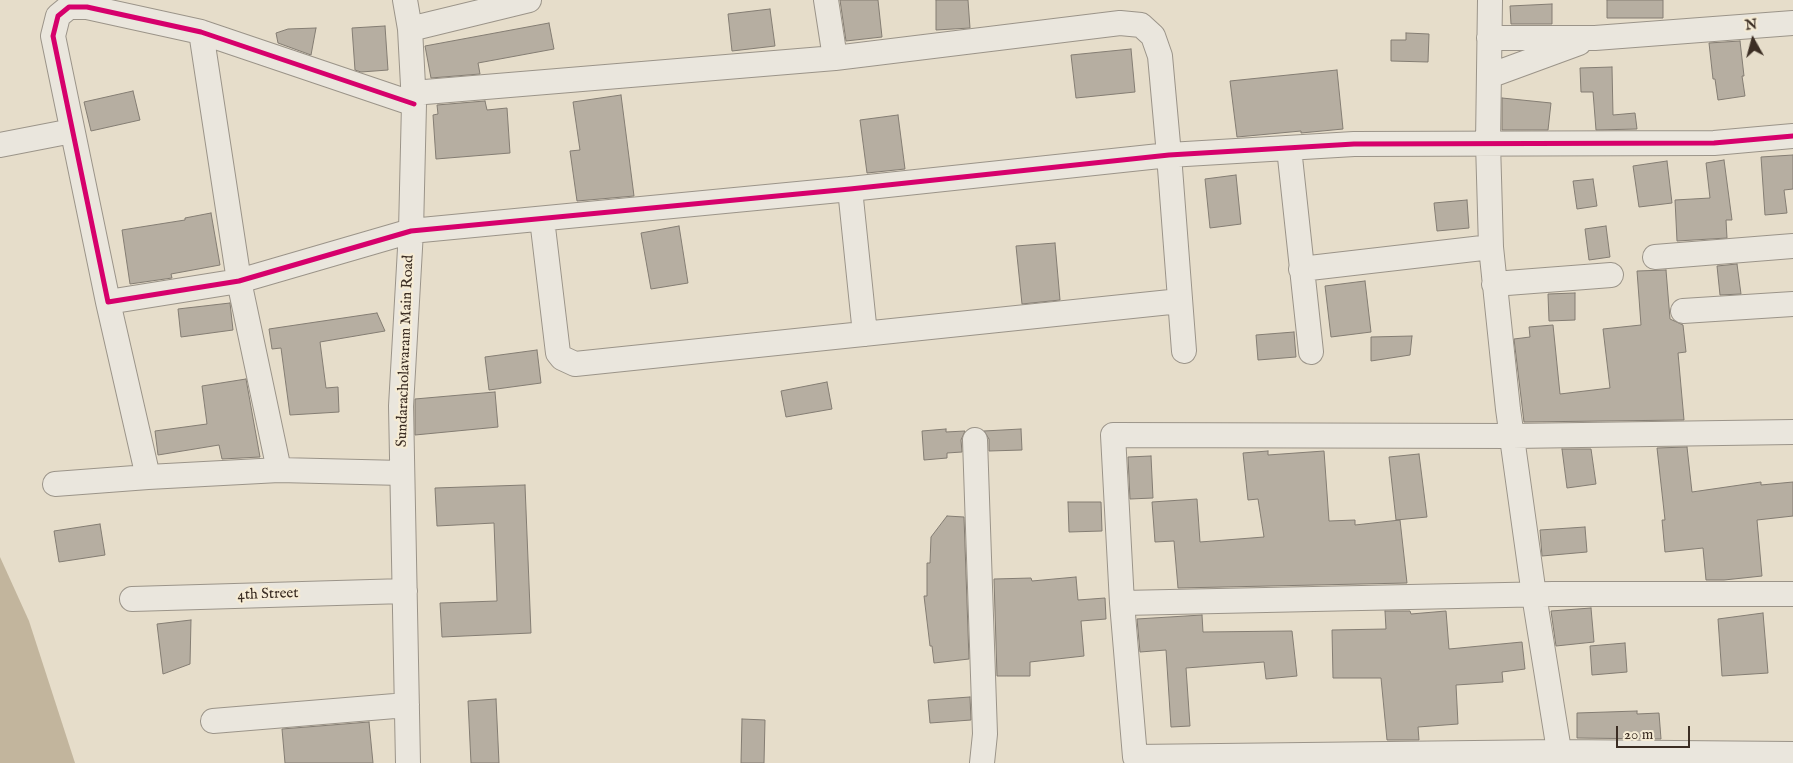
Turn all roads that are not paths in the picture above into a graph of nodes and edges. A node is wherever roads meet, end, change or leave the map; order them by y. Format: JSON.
{"nodes":[{"id":1,"x":405,"y":0,"type":"edge"},
{"id":2,"x":528,"y":0,"type":"edge"},
{"id":3,"x":826,"y":0,"type":"edge"},
{"id":4,"x":1490,"y":0,"type":"edge"},
{"id":5,"x":1793,"y":23,"type":"edge"},
{"id":6,"x":410,"y":29,"type":"junction"},
{"id":7,"x":201,"y":32,"type":"junction"},
{"id":8,"x":1489,"y":38,"type":"junction"},
{"id":9,"x":1595,"y":38,"type":"junction"},
{"id":10,"x":835,"y":58,"type":"junction"},
{"id":11,"x":1489,"y":76,"type":"junction"},
{"id":12,"x":414,"y":99,"type":"junction"},
{"id":13,"x":72,"y":131,"type":"junction"},
{"id":14,"x":1793,"y":136,"type":"edge"},
{"id":15,"x":1488,"y":143,"type":"junction"},
{"id":16,"x":0,"y":145,"type":"edge"},
{"id":17,"x":1289,"y":148,"type":"junction"},
{"id":18,"x":1169,"y":155,"type":"junction"},
{"id":19,"x":850,"y":189,"type":"junction"},
{"id":20,"x":542,"y":219,"type":"junction"},
{"id":21,"x":411,"y":232,"type":"junction"},
{"id":22,"x":1793,"y":246,"type":"edge"},
{"id":23,"x":1490,"y":248,"type":"junction"},
{"id":24,"x":1655,"y":257,"type":"dead end"},
{"id":25,"x":1301,"y":269,"type":"junction"},
{"id":26,"x":1611,"y":275,"type":"dead end"},
{"id":27,"x":239,"y":281,"type":"junction"},
{"id":28,"x":1494,"y":284,"type":"junction"},
{"id":29,"x":1180,"y":301,"type":"junction"},
{"id":30,"x":108,"y":302,"type":"junction"},
{"id":31,"x":1793,"y":304,"type":"edge"},
{"id":32,"x":1683,"y":311,"type":"dead end"},
{"id":33,"x":866,"y":334,"type":"junction"},
{"id":34,"x":1184,"y":351,"type":"dead end"},
{"id":35,"x":1311,"y":352,"type":"dead end"},
{"id":36,"x":1793,"y":432,"type":"edge"},
{"id":37,"x":1512,"y":436,"type":"junction"},
{"id":38,"x":975,"y":440,"type":"dead end"},
{"id":39,"x":279,"y":470,"type":"junction"},
{"id":40,"x":402,"y":474,"type":"junction"},
{"id":41,"x":148,"y":477,"type":"junction"},
{"id":42,"x":55,"y":484,"type":"dead end"},
{"id":43,"x":405,"y":591,"type":"junction"},
{"id":44,"x":1793,"y":594,"type":"edge"},
{"id":45,"x":1534,"y":595,"type":"junction"},
{"id":46,"x":132,"y":599,"type":"dead end"},
{"id":47,"x":1122,"y":603,"type":"junction"},
{"id":48,"x":407,"y":705,"type":"junction"},
{"id":49,"x":213,"y":721,"type":"dead end"},
{"id":50,"x":1793,"y":754,"type":"edge"},
{"id":51,"x":1560,"y":758,"type":"edge"},
{"id":52,"x":408,"y":763,"type":"edge"},
{"id":53,"x":982,"y":763,"type":"edge"}],
"edges":[{"from":1,"to":6,"type":"street","name":"Sundaracholavaram Main Road"},
{"from":2,"to":6,"type":"street"},
{"from":3,"to":10,"type":"street"},
{"from":4,"to":8,"type":"street"},
{"from":5,"to":9,"type":"street"},
{"from":6,"to":12,"type":"street","name":"Sundaracholavaram Main Road"},
{"from":7,"to":12,"type":"street"},
{"from":7,"to":13,"type":"street"},
{"from":7,"to":27,"type":"street"},
{"from":8,"to":9,"type":"street"},
{"from":8,"to":11,"type":"street"},
{"from":9,"to":11,"type":"street"},
{"from":10,"to":12,"type":"street"},
{"from":10,"to":18,"type":"street"},
{"from":11,"to":15,"type":"street"},
{"from":12,"to":21,"type":"street","name":"Sundaracholavaram Main Road"},
{"from":13,"to":16,"type":"street"},
{"from":13,"to":30,"type":"street"},
{"from":14,"to":15,"type":"street"},
{"from":15,"to":17,"type":"street"},
{"from":15,"to":23,"type":"street"},
{"from":17,"to":18,"type":"street"},
{"from":17,"to":25,"type":"street"},
{"from":18,"to":19,"type":"street"},
{"from":18,"to":29,"type":"street"},
{"from":19,"to":20,"type":"street"},
{"from":19,"to":33,"type":"street"},
{"from":20,"to":21,"type":"street"},
{"from":20,"to":33,"type":"street"},
{"from":21,"to":27,"type":"street"},
{"from":21,"to":40,"type":"street","name":"Sundaracholavaram Main Road"},
{"from":22,"to":24,"type":"street"},
{"from":23,"to":25,"type":"street"},
{"from":23,"to":28,"type":"street"},
{"from":25,"to":35,"type":"street"},
{"from":26,"to":28,"type":"street"},
{"from":27,"to":30,"type":"street"},
{"from":27,"to":39,"type":"street"},
{"from":28,"to":37,"type":"street"},
{"from":29,"to":33,"type":"street"},
{"from":29,"to":34,"type":"street"},
{"from":30,"to":41,"type":"street"},
{"from":31,"to":32,"type":"street"},
{"from":36,"to":37,"type":"street"},
{"from":37,"to":45,"type":"street"},
{"from":37,"to":47,"type":"street"},
{"from":38,"to":53,"type":"street"},
{"from":39,"to":40,"type":"street"},
{"from":39,"to":41,"type":"street"},
{"from":40,"to":43,"type":"street","name":"Sundaracholavaram Main Road"},
{"from":41,"to":42,"type":"street"},
{"from":43,"to":46,"type":"street","name":"4th Street"},
{"from":43,"to":48,"type":"street","name":"Sundaracholavaram Main Road"},
{"from":44,"to":45,"type":"street"},
{"from":45,"to":47,"type":"street"},
{"from":45,"to":51,"type":"street"},
{"from":47,"to":51,"type":"street"},
{"from":48,"to":49,"type":"street"},
{"from":48,"to":52,"type":"street","name":"Sundaracholavaram Main Road"},
{"from":50,"to":51,"type":"street"}]}
